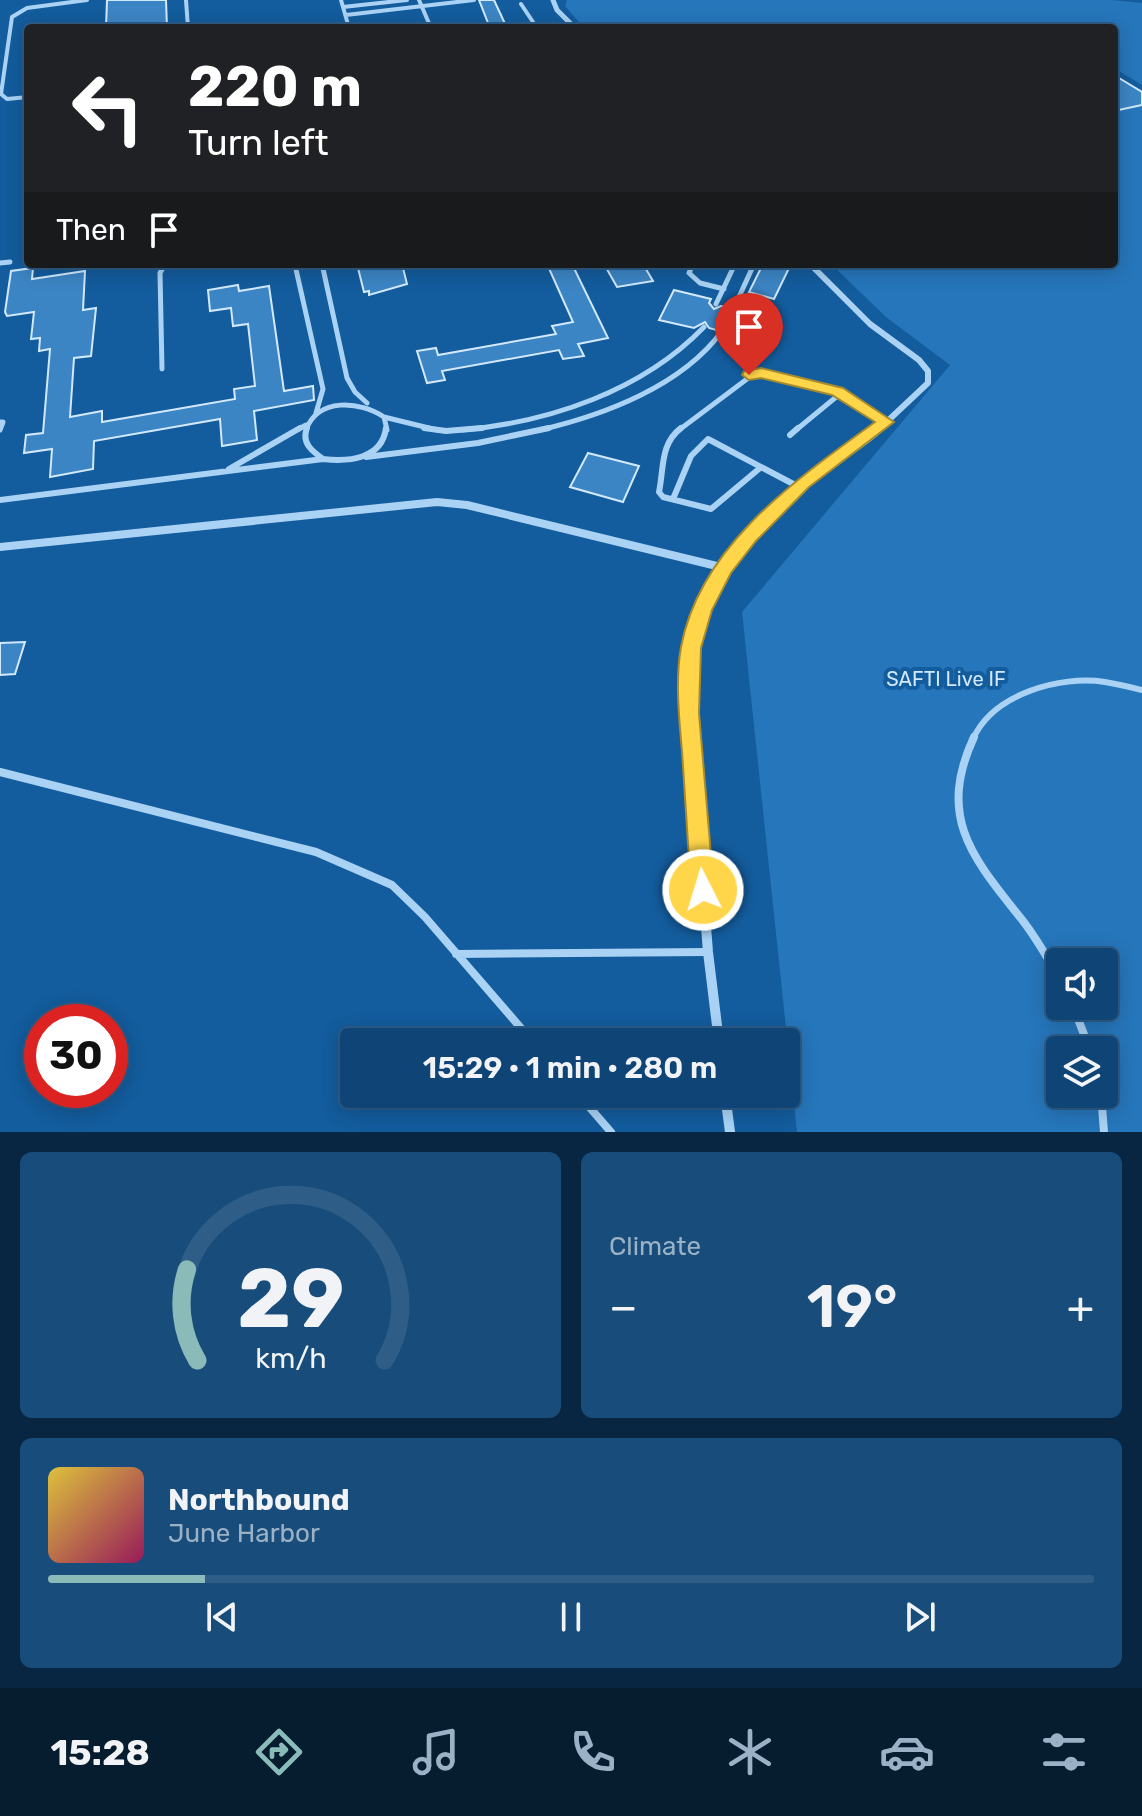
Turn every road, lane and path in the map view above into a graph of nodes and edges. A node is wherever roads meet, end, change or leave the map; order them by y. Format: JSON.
{"nodes":[{"id":1,"x":87,"y":0,"type":"edge"},
{"id":2,"x":186,"y":0,"type":"edge"},
{"id":3,"x":341,"y":0,"type":"edge"},
{"id":4,"x":407,"y":0,"type":"edge"},
{"id":5,"x":419,"y":0,"type":"edge"},
{"id":6,"x":474,"y":0,"type":"edge"},
{"id":7,"x":553,"y":0,"type":"edge"},
{"id":8,"x":521,"y":4,"type":"dead end"},
{"id":9,"x":343,"y":7,"type":"junction"},
{"id":10,"x":422,"y":7,"type":"junction"},
{"id":11,"x":346,"y":15,"type":"junction"},
{"id":12,"x":188,"y":24,"type":"edge"},
{"id":13,"x":348,"y":24,"type":"edge"},
{"id":14,"x":429,"y":24,"type":"edge"},
{"id":15,"x":534,"y":24,"type":"edge"},
{"id":16,"x":571,"y":24,"type":"edge"},
{"id":17,"x":2,"y":68,"type":"edge"},
{"id":18,"x":24,"y":97,"type":"edge"},
{"id":19,"x":10,"y":262,"type":"dead end"},
{"id":20,"x":0,"y":263,"type":"edge"},
{"id":21,"x":163,"y":268,"type":"edge"},
{"id":22,"x":296,"y":268,"type":"edge"},
{"id":23,"x":323,"y":268,"type":"edge"},
{"id":24,"x":691,"y":268,"type":"edge"},
{"id":25,"x":733,"y":268,"type":"edge"},
{"id":26,"x":752,"y":268,"type":"edge"},
{"id":27,"x":814,"y":268,"type":"edge"},
{"id":28,"x":724,"y":289,"type":"junction"},
{"id":29,"x":716,"y":304,"type":"dead end"},
{"id":30,"x":734,"y":308,"type":"dead end"},
{"id":31,"x":704,"y":327,"type":"dead end"},
{"id":32,"x":722,"y":331,"type":"dead end"},
{"id":33,"x":162,"y":369,"type":"dead end"},
{"id":34,"x":841,"y":393,"type":"junction"},
{"id":35,"x":373,"y":408,"type":"junction"},
{"id":36,"x":314,"y":416,"type":"junction"},
{"id":37,"x":384,"y":417,"type":"junction"},
{"id":38,"x":0,"y":422,"type":"edge"},
{"id":39,"x":886,"y":422,"type":"junction"},
{"id":40,"x":307,"y":423,"type":"junction"},
{"id":41,"x":0,"y":431,"type":"edge"},
{"id":42,"x":790,"y":435,"type":"dead end"},
{"id":43,"x":362,"y":458,"type":"junction"},
{"id":44,"x":323,"y":459,"type":"junction"},
{"id":45,"x":760,"y":468,"type":"junction"},
{"id":46,"x":226,"y":471,"type":"junction"},
{"id":47,"x":799,"y":487,"type":"junction"},
{"id":48,"x":673,"y":499,"type":"junction"},
{"id":49,"x":0,"y":500,"type":"edge"},
{"id":50,"x":0,"y":548,"type":"edge"},
{"id":51,"x":725,"y":568,"type":"junction"},
{"id":52,"x":1142,"y":690,"type":"edge"},
{"id":53,"x":0,"y":772,"type":"edge"},
{"id":54,"x":708,"y":952,"type":"junction"},
{"id":55,"x":456,"y":954,"type":"junction"},
{"id":56,"x":1046,"y":956,"type":"edge"},
{"id":57,"x":521,"y":1028,"type":"edge"},
{"id":58,"x":717,"y":1028,"type":"edge"},
{"id":59,"x":590,"y":1108,"type":"edge"},
{"id":60,"x":727,"y":1108,"type":"edge"},
{"id":61,"x":1102,"y":1108,"type":"edge"},
{"id":62,"x":611,"y":1132,"type":"edge"},
{"id":63,"x":730,"y":1132,"type":"edge"},
{"id":64,"x":1104,"y":1132,"type":"edge"}],
"edges":[{"from":1,"to":17,"type":"lane"},
{"from":2,"to":12,"type":"lane"},
{"from":3,"to":9,"type":"lane"},
{"from":4,"to":9,"type":"lane"},
{"from":5,"to":10,"type":"lane"},
{"from":6,"to":10,"type":"lane"},
{"from":7,"to":16,"type":"street"},
{"from":8,"to":15,"type":"lane"},
{"from":9,"to":11,"type":"lane"},
{"from":10,"to":11,"type":"lane"},
{"from":10,"to":14,"type":"lane"},
{"from":11,"to":13,"type":"lane"},
{"from":17,"to":18,"type":"lane"},
{"from":19,"to":20,"type":"lane"},
{"from":21,"to":33,"type":"lane"},
{"from":22,"to":36,"type":"lane"},
{"from":23,"to":35,"type":"lane"},
{"from":24,"to":28,"type":"lane"},
{"from":25,"to":28,"type":"lane"},
{"from":26,"to":30,"type":"lane"},
{"from":27,"to":39,"type":"street"},
{"from":28,"to":29,"type":"lane"},
{"from":31,"to":37,"type":"lane"},
{"from":32,"to":43,"type":"lane"},
{"from":34,"to":39,"type":"lane"},
{"from":34,"to":42,"type":"lane"},
{"from":34,"to":48,"type":"lane"},
{"from":35,"to":36,"type":"lane"},
{"from":35,"to":37,"type":"lane"},
{"from":36,"to":40,"type":"lane"},
{"from":37,"to":43,"type":"lane"},
{"from":38,"to":41,"type":"lane"},
{"from":39,"to":47,"type":"street"},
{"from":40,"to":44,"type":"lane"},
{"from":40,"to":46,"type":"lane"},
{"from":43,"to":44,"type":"lane"},
{"from":44,"to":46,"type":"lane"},
{"from":45,"to":47,"type":"lane"},
{"from":45,"to":48,"type":"lane"},
{"from":45,"to":48,"type":"lane"},
{"from":46,"to":49,"type":"lane"},
{"from":47,"to":51,"type":"street"},
{"from":50,"to":51,"type":"street"},
{"from":51,"to":54,"type":"street"},
{"from":52,"to":56,"type":"lane"},
{"from":53,"to":55,"type":"lane"},
{"from":54,"to":55,"type":"lane"},
{"from":54,"to":58,"type":"street"},
{"from":55,"to":57,"type":"lane"},
{"from":59,"to":62,"type":"lane"},
{"from":60,"to":63,"type":"street"},
{"from":61,"to":64,"type":"lane"}]}
